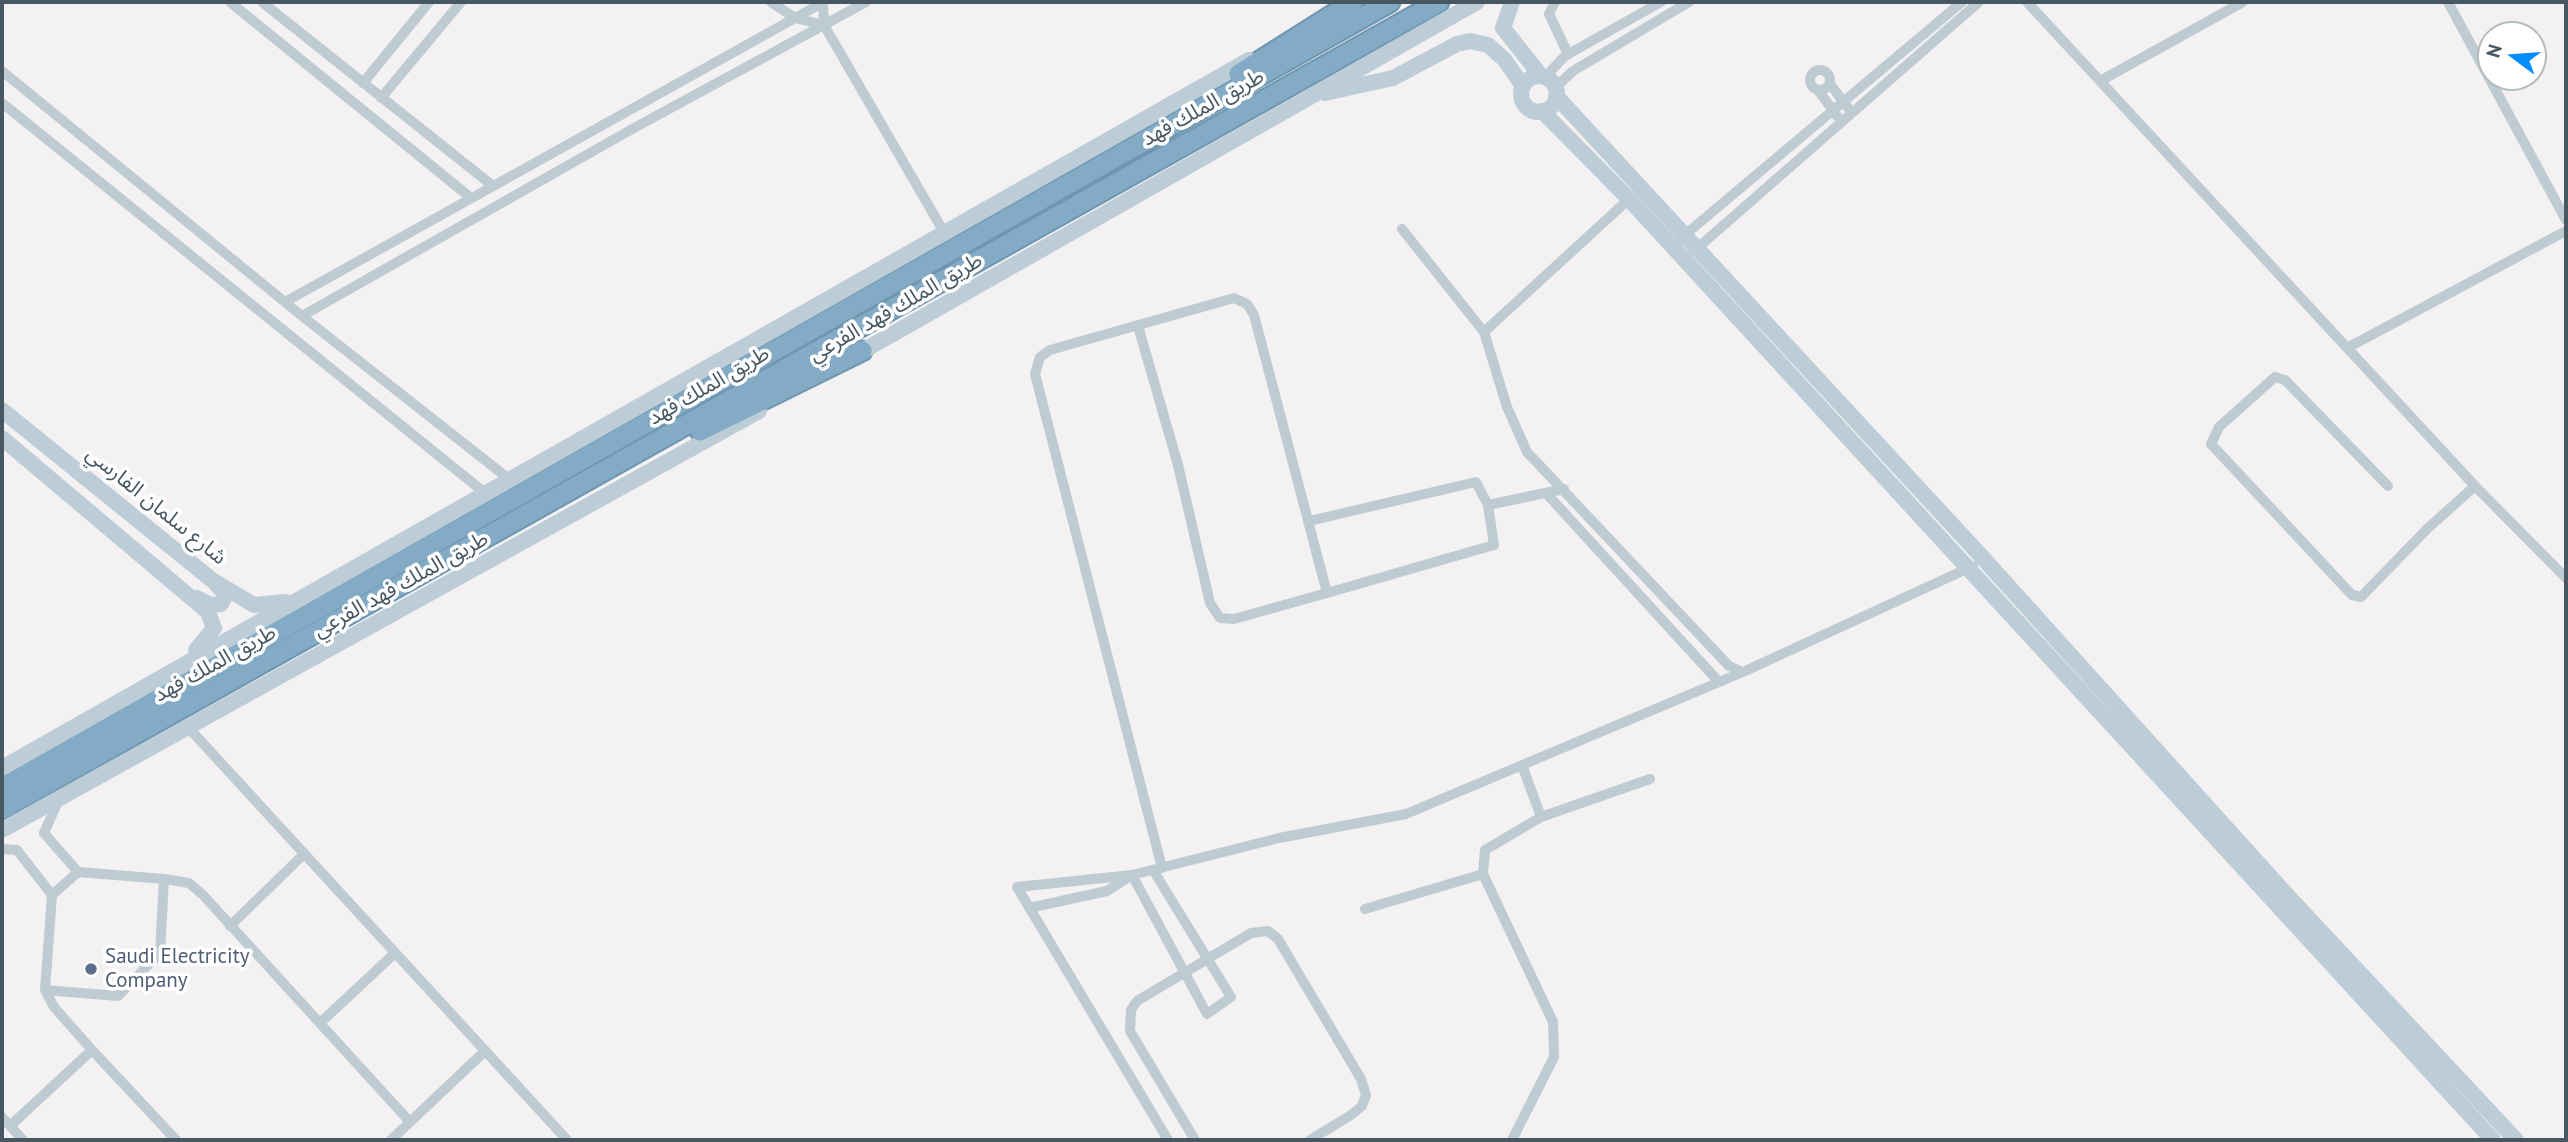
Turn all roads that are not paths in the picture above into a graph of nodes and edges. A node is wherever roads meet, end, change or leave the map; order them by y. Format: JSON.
{"nodes":[{"id":1,"x":230,"y":2,"type":"edge"},
{"id":2,"x":262,"y":2,"type":"edge"},
{"id":3,"x":429,"y":2,"type":"edge"},
{"id":4,"x":461,"y":2,"type":"edge"},
{"id":5,"x":771,"y":2,"type":"edge"},
{"id":6,"x":823,"y":2,"type":"edge"},
{"id":7,"x":866,"y":2,"type":"edge"},
{"id":8,"x":1352,"y":2,"type":"edge"},
{"id":9,"x":1390,"y":2,"type":"edge"},
{"id":10,"x":1439,"y":2,"type":"edge"},
{"id":11,"x":1477,"y":2,"type":"edge"},
{"id":12,"x":1512,"y":2,"type":"edge"},
{"id":13,"x":1555,"y":2,"type":"edge"},
{"id":14,"x":1661,"y":2,"type":"edge"},
{"id":15,"x":1689,"y":2,"type":"edge"},
{"id":16,"x":1962,"y":2,"type":"edge"},
{"id":17,"x":1979,"y":2,"type":"edge"},
{"id":18,"x":2027,"y":2,"type":"edge"},
{"id":19,"x":2243,"y":2,"type":"edge"},
{"id":20,"x":2448,"y":2,"type":"edge"},
{"id":21,"x":1673,"y":6,"type":"edge"},
{"id":22,"x":795,"y":18,"type":"junction"},
{"id":23,"x":824,"y":25,"type":"junction"},
{"id":24,"x":1604,"y":34,"type":"junction"},
{"id":25,"x":1612,"y":48,"type":"junction"},
{"id":26,"x":1571,"y":53,"type":"junction"},
{"id":27,"x":2,"y":71,"type":"edge"},
{"id":28,"x":2099,"y":81,"type":"junction"},
{"id":29,"x":363,"y":83,"type":"junction"},
{"id":30,"x":1549,"y":84,"type":"junction"},
{"id":31,"x":1830,"y":84,"type":"junction"},
{"id":32,"x":1523,"y":86,"type":"junction"},
{"id":33,"x":1818,"y":90,"type":"junction"},
{"id":34,"x":1309,"y":97,"type":"junction"},
{"id":35,"x":382,"y":98,"type":"junction"},
{"id":36,"x":2,"y":103,"type":"edge"},
{"id":37,"x":1839,"y":107,"type":"junction"},
{"id":38,"x":1542,"y":111,"type":"junction"},
{"id":39,"x":1852,"y":113,"type":"junction"},
{"id":40,"x":1841,"y":122,"type":"junction"},
{"id":41,"x":492,"y":186,"type":"junction"},
{"id":42,"x":471,"y":198,"type":"junction"},
{"id":43,"x":1629,"y":199,"type":"junction"},
{"id":44,"x":1022,"y":212,"type":"junction"},
{"id":45,"x":2566,"y":220,"type":"edge"},
{"id":46,"x":1402,"y":229,"type":"dead end"},
{"id":47,"x":2566,"y":231,"type":"edge"},
{"id":48,"x":945,"y":234,"type":"junction"},
{"id":49,"x":1684,"y":235,"type":"junction"},
{"id":50,"x":1671,"y":246,"type":"junction"},
{"id":51,"x":1697,"y":248,"type":"junction"},
{"id":52,"x":1684,"y":260,"type":"junction"},
{"id":53,"x":285,"y":302,"type":"junction"},
{"id":54,"x":302,"y":316,"type":"junction"},
{"id":55,"x":1139,"y":327,"type":"junction"},
{"id":56,"x":1483,"y":332,"type":"junction"},
{"id":57,"x":2347,"y":348,"type":"junction"},
{"id":58,"x":862,"y":351,"type":"junction"},
{"id":59,"x":2,"y":410,"type":"edge"},
{"id":60,"x":2,"y":438,"type":"edge"},
{"id":61,"x":509,"y":479,"type":"junction"},
{"id":62,"x":2388,"y":486,"type":"dead end"},
{"id":63,"x":2475,"y":486,"type":"junction"},
{"id":64,"x":1564,"y":489,"type":"junction"},
{"id":65,"x":485,"y":493,"type":"junction"},
{"id":66,"x":1546,"y":493,"type":"junction"},
{"id":67,"x":1489,"y":505,"type":"junction"},
{"id":68,"x":533,"y":513,"type":"junction"},
{"id":69,"x":1309,"y":521,"type":"junction"},
{"id":70,"x":1982,"y":557,"type":"junction"},
{"id":71,"x":1969,"y":570,"type":"junction"},
{"id":72,"x":2566,"y":578,"type":"edge"},
{"id":73,"x":212,"y":580,"type":"junction"},
{"id":74,"x":1326,"y":593,"type":"junction"},
{"id":75,"x":192,"y":595,"type":"junction"},
{"id":76,"x":295,"y":601,"type":"junction"},
{"id":77,"x":184,"y":663,"type":"junction"},
{"id":78,"x":1743,"y":672,"type":"junction"},
{"id":79,"x":1719,"y":682,"type":"junction"},
{"id":80,"x":187,"y":726,"type":"junction"},
{"id":81,"x":1522,"y":765,"type":"junction"},
{"id":82,"x":2,"y":768,"type":"edge"},
{"id":83,"x":1650,"y":779,"type":"dead end"},
{"id":84,"x":2,"y":788,"type":"edge"},
{"id":85,"x":60,"y":798,"type":"junction"},
{"id":86,"x":2,"y":810,"type":"edge"},
{"id":87,"x":1541,"y":817,"type":"junction"},
{"id":88,"x":2,"y":830,"type":"edge"},
{"id":89,"x":2,"y":849,"type":"edge"},
{"id":90,"x":303,"y":855,"type":"junction"},
{"id":91,"x":1158,"y":869,"type":"junction"},
{"id":92,"x":78,"y":872,"type":"junction"},
{"id":93,"x":1483,"y":874,"type":"junction"},
{"id":94,"x":1132,"y":875,"type":"junction"},
{"id":95,"x":164,"y":879,"type":"junction"},
{"id":96,"x":52,"y":895,"type":"junction"},
{"id":97,"x":1029,"y":908,"type":"junction"},
{"id":98,"x":1366,"y":909,"type":"dead end"},
{"id":99,"x":230,"y":926,"type":"junction"},
{"id":100,"x":394,"y":954,"type":"junction"},
{"id":101,"x":1208,"y":959,"type":"junction"},
{"id":102,"x":1185,"y":973,"type":"junction"},
{"id":103,"x":45,"y":990,"type":"junction"},
{"id":104,"x":320,"y":1023,"type":"junction"},
{"id":105,"x":92,"y":1050,"type":"junction"},
{"id":106,"x":485,"y":1051,"type":"junction"},
{"id":107,"x":6,"y":1121,"type":"edge"},
{"id":108,"x":410,"y":1122,"type":"junction"},
{"id":109,"x":23,"y":1140,"type":"edge"},
{"id":110,"x":176,"y":1140,"type":"edge"},
{"id":111,"x":391,"y":1140,"type":"edge"},
{"id":112,"x":567,"y":1140,"type":"edge"},
{"id":113,"x":1168,"y":1140,"type":"edge"},
{"id":114,"x":1195,"y":1140,"type":"edge"},
{"id":115,"x":1310,"y":1140,"type":"edge"},
{"id":116,"x":1512,"y":1140,"type":"edge"},
{"id":117,"x":2493,"y":1140,"type":"edge"},
{"id":118,"x":2516,"y":1140,"type":"edge"}],
"edges":[{"from":1,"to":42,"type":"street"},
{"from":2,"to":29,"type":"street"},
{"from":3,"to":29,"type":"street"},
{"from":4,"to":35,"type":"street"},
{"from":5,"to":22,"type":"street"},
{"from":6,"to":22,"type":"street"},
{"from":6,"to":23,"type":"street"},
{"from":7,"to":23,"type":"street"},
{"from":8,"to":44,"type":"highway"},
{"from":8,"to":48,"type":"street","name":"طريق الملك فهد الفرعي"},
{"from":9,"to":44,"type":"highway","name":"طريق الملك فهد"},
{"from":10,"to":68,"type":"highway","name":"طريق الملك فهد"},
{"from":11,"to":34,"type":"street","name":"طريق الملك فهد الفرعي"},
{"from":12,"to":30,"type":"street"},
{"from":13,"to":26,"type":"street"},
{"from":14,"to":24,"type":"street"},
{"from":15,"to":21,"type":"street"},
{"from":16,"to":37,"type":"street"},
{"from":17,"to":39,"type":"street"},
{"from":18,"to":28,"type":"street"},
{"from":19,"to":28,"type":"street"},
{"from":20,"to":45,"type":"street"},
{"from":21,"to":25,"type":"street"},
{"from":22,"to":23,"type":"street"},
{"from":22,"to":41,"type":"street"},
{"from":23,"to":48,"type":"street"},
{"from":23,"to":54,"type":"street"},
{"from":24,"to":25,"type":"street"},
{"from":24,"to":26,"type":"street"},
{"from":25,"to":30,"type":"street"},
{"from":26,"to":30,"type":"street"},
{"from":27,"to":53,"type":"street"},
{"from":28,"to":57,"type":"street"},
{"from":29,"to":35,"type":"street"},
{"from":30,"to":32,"type":"street"},
{"from":30,"to":38,"type":"street"},
{"from":30,"to":49,"type":"street"},
{"from":31,"to":33,"type":"street"},
{"from":31,"to":33,"type":"street"},
{"from":31,"to":37,"type":"street"},
{"from":32,"to":34,"type":"street"},
{"from":32,"to":38,"type":"street"},
{"from":33,"to":37,"type":"street"},
{"from":34,"to":58,"type":"street","name":"طريق الملك فهد الفرعي"},
{"from":35,"to":41,"type":"street"},
{"from":36,"to":65,"type":"street"},
{"from":37,"to":39,"type":"street"},
{"from":37,"to":40,"type":"street"},
{"from":37,"to":49,"type":"street"},
{"from":38,"to":43,"type":"street"},
{"from":39,"to":40,"type":"street"},
{"from":40,"to":51,"type":"street"},
{"from":41,"to":42,"type":"street"},
{"from":42,"to":53,"type":"street"},
{"from":43,"to":50,"type":"street"},
{"from":43,"to":56,"type":"street"},
{"from":44,"to":84,"type":"highway","name":"طريق الملك فهد"},
{"from":46,"to":56,"type":"street"},
{"from":47,"to":57,"type":"street"},
{"from":48,"to":61,"type":"street","name":"طريق الملك فهد الفرعي"},
{"from":49,"to":50,"type":"street"},
{"from":49,"to":51,"type":"street"},
{"from":50,"to":52,"type":"street"},
{"from":51,"to":52,"type":"street"},
{"from":51,"to":70,"type":"street"},
{"from":52,"to":71,"type":"street"},
{"from":53,"to":54,"type":"street"},
{"from":54,"to":61,"type":"street"},
{"from":55,"to":69,"type":"street"},
{"from":55,"to":74,"type":"street"},
{"from":55,"to":91,"type":"street"},
{"from":56,"to":64,"type":"street"},
{"from":57,"to":63,"type":"street"},
{"from":58,"to":68,"type":"highway"},
{"from":58,"to":80,"type":"street","name":"طريق الملك فهد الفرعي"},
{"from":59,"to":73,"type":"street","name":"شارع سلمان الفارسي"},
{"from":60,"to":75,"type":"street"},
{"from":61,"to":65,"type":"street","name":"طريق الملك فهد الفرعي"},
{"from":62,"to":63,"type":"street"},
{"from":63,"to":72,"type":"street"},
{"from":64,"to":66,"type":"street"},
{"from":64,"to":78,"type":"street"},
{"from":65,"to":76,"type":"street","name":"طريق الملك فهد الفرعي"},
{"from":66,"to":67,"type":"street"},
{"from":66,"to":79,"type":"street"},
{"from":67,"to":69,"type":"street"},
{"from":67,"to":74,"type":"street"},
{"from":68,"to":86,"type":"highway","name":"طريق الملك فهد"},
{"from":69,"to":74,"type":"street"},
{"from":70,"to":71,"type":"street"},
{"from":70,"to":118,"type":"street"},
{"from":71,"to":78,"type":"street"},
{"from":71,"to":117,"type":"street"},
{"from":73,"to":75,"type":"street"},
{"from":73,"to":76,"type":"street","name":"شارع سلمان الفارسي"},
{"from":75,"to":77,"type":"street"},
{"from":76,"to":77,"type":"street","name":"طريق الملك فهد الفرعي"},
{"from":77,"to":82,"type":"street","name":"طريق الملك فهد الفرعي"},
{"from":78,"to":79,"type":"street"},
{"from":79,"to":81,"type":"street"},
{"from":80,"to":85,"type":"street","name":"طريق الملك فهد الفرعي"},
{"from":80,"to":90,"type":"street"},
{"from":81,"to":87,"type":"street"},
{"from":81,"to":91,"type":"street"},
{"from":83,"to":87,"type":"street"},
{"from":85,"to":88,"type":"street","name":"طريق الملك فهد الفرعي"},
{"from":85,"to":92,"type":"street"},
{"from":87,"to":93,"type":"street"},
{"from":89,"to":96,"type":"street"},
{"from":90,"to":99,"type":"street"},
{"from":90,"to":100,"type":"street"},
{"from":91,"to":94,"type":"street"},
{"from":91,"to":101,"type":"street"},
{"from":92,"to":95,"type":"street"},
{"from":92,"to":96,"type":"street"},
{"from":93,"to":98,"type":"street"},
{"from":93,"to":116,"type":"street"},
{"from":94,"to":97,"type":"street"},
{"from":94,"to":97,"type":"street"},
{"from":94,"to":102,"type":"street"},
{"from":95,"to":99,"type":"street"},
{"from":95,"to":103,"type":"street"},
{"from":96,"to":103,"type":"street"},
{"from":97,"to":113,"type":"street"},
{"from":99,"to":104,"type":"street"},
{"from":100,"to":104,"type":"street"},
{"from":100,"to":106,"type":"street"},
{"from":101,"to":102,"type":"street"},
{"from":101,"to":102,"type":"street"},
{"from":101,"to":115,"type":"street"},
{"from":102,"to":114,"type":"street"},
{"from":103,"to":105,"type":"street"},
{"from":104,"to":108,"type":"street"},
{"from":105,"to":107,"type":"street"},
{"from":105,"to":110,"type":"street"},
{"from":106,"to":108,"type":"street"},
{"from":106,"to":112,"type":"street"},
{"from":107,"to":109,"type":"street"},
{"from":108,"to":111,"type":"street"}]}
